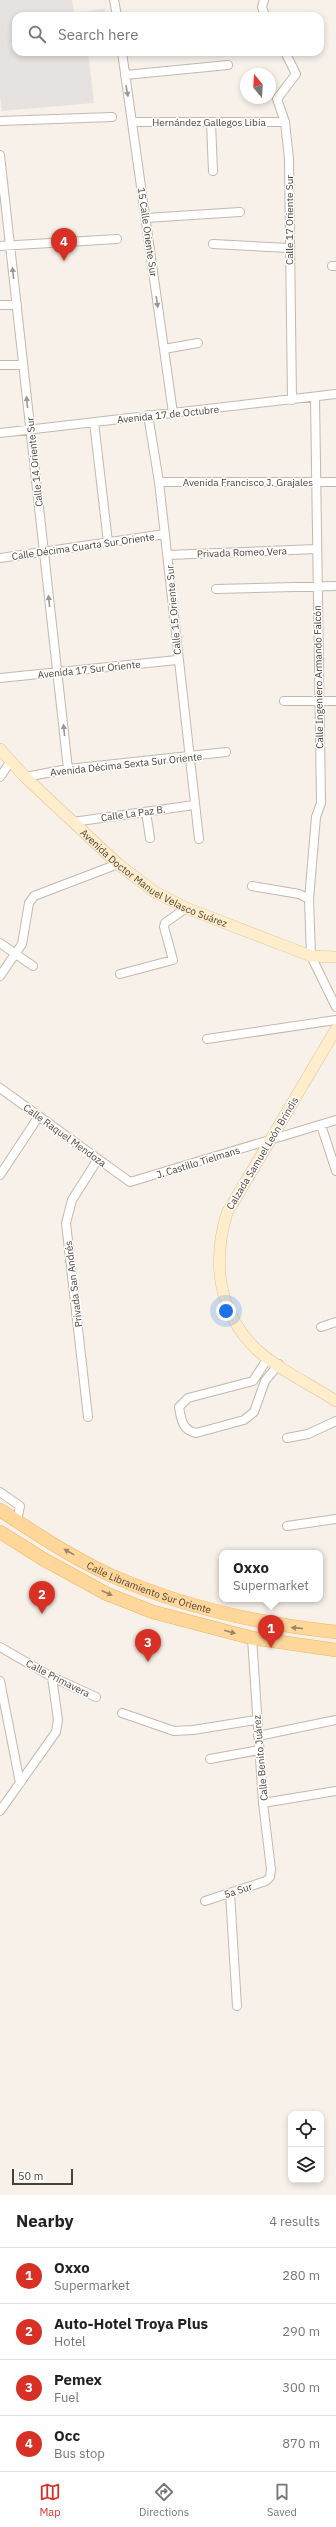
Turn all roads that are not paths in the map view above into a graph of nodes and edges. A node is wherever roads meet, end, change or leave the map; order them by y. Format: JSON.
{"nodes":[{"id":1,"x":114,"y":0,"type":"edge"},
{"id":2,"x":264,"y":0,"type":"edge"},
{"id":3,"x":116,"y":12,"type":"edge"},
{"id":4,"x":264,"y":12,"type":"edge"},
{"id":5,"x":122,"y":56,"type":"edge"},
{"id":6,"x":287,"y":56,"type":"edge"},
{"id":7,"x":228,"y":65,"type":"dead end"},
{"id":8,"x":125,"y":76,"type":"junction"},
{"id":9,"x":112,"y":117,"type":"dead end"},
{"id":10,"x":0,"y":121,"type":"edge"},
{"id":11,"x":133,"y":122,"type":"junction"},
{"id":12,"x":285,"y":122,"type":"junction"},
{"id":13,"x":211,"y":123,"type":"junction"},
{"id":14,"x":0,"y":156,"type":"edge"},
{"id":15,"x":213,"y":171,"type":"dead end"},
{"id":16,"x":240,"y":212,"type":"dead end"},
{"id":17,"x":146,"y":218,"type":"junction"},
{"id":18,"x":117,"y":239,"type":"dead end"},
{"id":19,"x":213,"y":244,"type":"dead end"},
{"id":20,"x":10,"y":245,"type":"junction"},
{"id":21,"x":0,"y":246,"type":"edge"},
{"id":22,"x":289,"y":248,"type":"junction"},
{"id":23,"x":0,"y":305,"type":"edge"},
{"id":24,"x":17,"y":305,"type":"junction"},
{"id":25,"x":198,"y":343,"type":"dead end"},
{"id":26,"x":164,"y":349,"type":"junction"},
{"id":27,"x":0,"y":365,"type":"edge"},
{"id":28,"x":23,"y":365,"type":"junction"},
{"id":29,"x":336,"y":394,"type":"edge"},
{"id":30,"x":315,"y":397,"type":"junction"},
{"id":31,"x":292,"y":400,"type":"junction"},
{"id":32,"x":173,"y":413,"type":"junction"},
{"id":33,"x":148,"y":415,"type":"junction"},
{"id":34,"x":94,"y":422,"type":"junction"},
{"id":35,"x":30,"y":430,"type":"junction"},
{"id":36,"x":0,"y":433,"type":"edge"},
{"id":37,"x":159,"y":482,"type":"junction"},
{"id":38,"x":317,"y":482,"type":"junction"},
{"id":39,"x":336,"y":482,"type":"edge"},
{"id":40,"x":165,"y":534,"type":"junction"},
{"id":41,"x":108,"y":542,"type":"junction"},
{"id":42,"x":317,"y":549,"type":"junction"},
{"id":43,"x":44,"y":551,"type":"junction"},
{"id":44,"x":168,"y":555,"type":"junction"},
{"id":45,"x":0,"y":558,"type":"edge"},
{"id":46,"x":317,"y":586,"type":"junction"},
{"id":47,"x":336,"y":586,"type":"edge"},
{"id":48,"x":216,"y":589,"type":"dead end"},
{"id":49,"x":177,"y":660,"type":"junction"},
{"id":50,"x":57,"y":672,"type":"junction"},
{"id":51,"x":0,"y":678,"type":"edge"},
{"id":52,"x":284,"y":701,"type":"dead end"},
{"id":53,"x":336,"y":701,"type":"edge"},
{"id":54,"x":318,"y":702,"type":"junction"},
{"id":55,"x":0,"y":749,"type":"edge"},
{"id":56,"x":226,"y":752,"type":"dead end"},
{"id":57,"x":189,"y":758,"type":"junction"},
{"id":58,"x":11,"y":761,"type":"junction"},
{"id":59,"x":68,"y":769,"type":"junction"},
{"id":60,"x":0,"y":777,"type":"edge"},
{"id":61,"x":25,"y":777,"type":"junction"},
{"id":62,"x":194,"y":805,"type":"junction"},
{"id":63,"x":146,"y":812,"type":"junction"},
{"id":64,"x":73,"y":822,"type":"junction"},
{"id":65,"x":150,"y":838,"type":"dead end"},
{"id":66,"x":199,"y":840,"type":"dead end"},
{"id":67,"x":118,"y":864,"type":"junction"},
{"id":68,"x":252,"y":886,"type":"dead end"},
{"id":69,"x":309,"y":899,"type":"junction"},
{"id":70,"x":186,"y":908,"type":"junction"},
{"id":71,"x":0,"y":943,"type":"edge"},
{"id":72,"x":17,"y":954,"type":"junction"},
{"id":73,"x":312,"y":956,"type":"junction"},
{"id":74,"x":336,"y":958,"type":"edge"},
{"id":75,"x":33,"y":966,"type":"dead end"},
{"id":76,"x":120,"y":974,"type":"dead end"},
{"id":77,"x":0,"y":976,"type":"edge"},
{"id":78,"x":336,"y":1007,"type":"edge"},
{"id":79,"x":336,"y":1020,"type":"edge"},
{"id":80,"x":336,"y":1029,"type":"edge"},
{"id":81,"x":207,"y":1039,"type":"dead end"},
{"id":82,"x":0,"y":1088,"type":"edge"},
{"id":83,"x":39,"y":1116,"type":"junction"},
{"id":84,"x":336,"y":1120,"type":"edge"},
{"id":85,"x":321,"y":1125,"type":"junction"},
{"id":86,"x":269,"y":1140,"type":"junction"},
{"id":87,"x":98,"y":1159,"type":"junction"},
{"id":88,"x":336,"y":1171,"type":"edge"},
{"id":89,"x":0,"y":1175,"type":"edge"},
{"id":90,"x":130,"y":1182,"type":"joint"},
{"id":91,"x":336,"y":1322,"type":"edge"},
{"id":92,"x":321,"y":1327,"type":"dead end"},
{"id":93,"x":268,"y":1358,"type":"junction"},
{"id":94,"x":279,"y":1364,"type":"junction"},
{"id":95,"x":336,"y":1401,"type":"edge"},
{"id":96,"x":88,"y":1417,"type":"dead end"},
{"id":97,"x":336,"y":1421,"type":"edge"},
{"id":98,"x":287,"y":1438,"type":"dead end"},
{"id":99,"x":0,"y":1492,"type":"edge"},
{"id":100,"x":0,"y":1510,"type":"edge"},
{"id":101,"x":336,"y":1519,"type":"edge"},
{"id":102,"x":17,"y":1521,"type":"junction"},
{"id":103,"x":287,"y":1526,"type":"dead end"},
{"id":104,"x":0,"y":1532,"type":"edge"},
{"id":105,"x":336,"y":1632,"type":"edge"},
{"id":106,"x":252,"y":1638,"type":"junction"},
{"id":107,"x":0,"y":1647,"type":"edge"},
{"id":108,"x":336,"y":1650,"type":"edge"},
{"id":109,"x":52,"y":1677,"type":"junction"},
{"id":110,"x":0,"y":1681,"type":"edge"},
{"id":111,"x":96,"y":1697,"type":"dead end"},
{"id":112,"x":122,"y":1713,"type":"dead end"},
{"id":113,"x":4,"y":1719,"type":"edge"},
{"id":114,"x":256,"y":1720,"type":"junction"},
{"id":115,"x":336,"y":1720,"type":"edge"},
{"id":116,"x":258,"y":1736,"type":"junction"},
{"id":117,"x":259,"y":1750,"type":"junction"},
{"id":118,"x":210,"y":1759,"type":"dead end"},
{"id":119,"x":20,"y":1783,"type":"junction"},
{"id":120,"x":336,"y":1791,"type":"edge"},
{"id":121,"x":263,"y":1802,"type":"junction"},
{"id":122,"x":0,"y":1811,"type":"edge"},
{"id":123,"x":270,"y":1877,"type":"joint"},
{"id":124,"x":230,"y":1893,"type":"junction"},
{"id":125,"x":205,"y":1901,"type":"dead end"},
{"id":126,"x":236,"y":2006,"type":"dead end"}],
"edges":[{"from":1,"to":3,"type":"street"},
{"from":2,"to":4,"type":"street"},
{"from":5,"to":8,"type":"street","name":"15 Calle Oriente Sur"},
{"from":6,"to":12,"type":"street","name":"Calle 17 Oriente Sur"},
{"from":7,"to":8,"type":"street"},
{"from":8,"to":11,"type":"street","name":"15 Calle Oriente Sur","one_way":true},
{"from":9,"to":10,"type":"street"},
{"from":11,"to":13,"type":"street","name":"Hernández Gallegos Libia"},
{"from":11,"to":17,"type":"street","name":"15 Calle Oriente Sur"},
{"from":12,"to":13,"type":"street","name":"Hernández Gallegos Libia"},
{"from":12,"to":22,"type":"street","name":"Calle 17 Oriente Sur"},
{"from":13,"to":15,"type":"street"},
{"from":14,"to":20,"type":"street","name":"Calle 14 Oriente Sur"},
{"from":16,"to":17,"type":"street"},
{"from":17,"to":26,"type":"street","name":"15 Calle Oriente Sur","one_way":true},
{"from":18,"to":20,"type":"street"},
{"from":19,"to":22,"type":"street"},
{"from":20,"to":21,"type":"street"},
{"from":24,"to":20,"type":"street","name":"Calle 14 Oriente Sur","one_way":true},
{"from":22,"to":31,"type":"street","name":"Calle 17 Oriente Sur"},
{"from":23,"to":24,"type":"street"},
{"from":24,"to":28,"type":"street","name":"Calle 14 Oriente Sur"},
{"from":25,"to":26,"type":"street"},
{"from":26,"to":32,"type":"street","name":"15 Calle Oriente Sur"},
{"from":27,"to":28,"type":"street"},
{"from":35,"to":28,"type":"street","name":"Calle 14 Oriente Sur","one_way":true},
{"from":29,"to":30,"type":"street","name":"Avenida 17 de Octubre"},
{"from":30,"to":31,"type":"street","name":"Avenida 17 de Octubre"},
{"from":30,"to":38,"type":"street","name":"Calle Ingeniero Armando Falcón"},
{"from":31,"to":32,"type":"street","name":"Avenida 17 de Octubre"},
{"from":32,"to":33,"type":"street","name":"Avenida 17 de Octubre"},
{"from":33,"to":34,"type":"street","name":"Avenida 17 de Octubre"},
{"from":33,"to":37,"type":"street","name":"Calle 15 Oriente Sur"},
{"from":34,"to":35,"type":"street","name":"Avenida 17 de Octubre"},
{"from":34,"to":41,"type":"street"},
{"from":35,"to":36,"type":"street","name":"Avenida 17 de Octubre"},
{"from":35,"to":43,"type":"street","name":"Calle 14 Oriente Sur"},
{"from":37,"to":38,"type":"street","name":"Avenida Francisco J. Grajales"},
{"from":37,"to":40,"type":"street","name":"Calle 15 Oriente Sur"},
{"from":38,"to":39,"type":"street","name":"Avenida Francisco J. Grajales"},
{"from":38,"to":42,"type":"street","name":"Calle Ingeniero Armando Falcón"},
{"from":40,"to":41,"type":"street","name":"Calle Décima Cuarta Sur Oriente"},
{"from":40,"to":44,"type":"street","name":"Calle 15 Oriente Sur"},
{"from":41,"to":43,"type":"street","name":"Calle Décima Cuarta Sur Oriente"},
{"from":42,"to":44,"type":"street","name":"Privada Romeo Vera"},
{"from":42,"to":46,"type":"street","name":"Calle Ingeniero Armando Falcón"},
{"from":43,"to":45,"type":"street","name":"Calle Décima Cuarta Sur Oriente"},
{"from":50,"to":43,"type":"street","name":"Calle 14 Oriente Sur","one_way":true},
{"from":44,"to":49,"type":"street","name":"Calle 15 Oriente Sur"},
{"from":46,"to":47,"type":"street"},
{"from":46,"to":48,"type":"street"},
{"from":46,"to":54,"type":"street","name":"Calle Ingeniero Armando Falcón"},
{"from":49,"to":50,"type":"street","name":"Avenida 17 Sur Oriente"},
{"from":49,"to":57,"type":"street","name":"Calle 15 Oriente Sur"},
{"from":50,"to":51,"type":"street","name":"Avenida 17 Sur Oriente"},
{"from":59,"to":50,"type":"street","name":"Calle 14 Oriente Sur","one_way":true},
{"from":52,"to":54,"type":"street"},
{"from":53,"to":54,"type":"street"},
{"from":54,"to":69,"type":"street","name":"Calle Ingeniero Armando Falcón"},
{"from":55,"to":58,"type":"street","name":"Avenida Doctor Manuel Velasco Suárez"},
{"from":56,"to":57,"type":"street","name":"Avenida Décima Sexta Sur Oriente"},
{"from":57,"to":59,"type":"street","name":"Avenida Décima Sexta Sur Oriente"},
{"from":57,"to":62,"type":"street","name":"Calle 15 Oriente Sur"},
{"from":58,"to":60,"type":"street"},
{"from":58,"to":61,"type":"street","name":"Avenida Doctor Manuel Velasco Suárez"},
{"from":59,"to":61,"type":"street","name":"Avenida Décima Sexta Sur Oriente"},
{"from":61,"to":64,"type":"street","name":"Avenida Doctor Manuel Velasco Suárez"},
{"from":62,"to":63,"type":"street","name":"Calle La Paz B."},
{"from":62,"to":66,"type":"street","name":"Calle 15 Oriente Sur"},
{"from":63,"to":64,"type":"street","name":"Calle La Paz B."},
{"from":63,"to":65,"type":"street"},
{"from":64,"to":67,"type":"street","name":"Avenida Doctor Manuel Velasco Suárez"},
{"from":67,"to":70,"type":"street","name":"Avenida Doctor Manuel Velasco Suárez"},
{"from":67,"to":72,"type":"street"},
{"from":68,"to":69,"type":"street"},
{"from":69,"to":73,"type":"street","name":"Calle Ingeniero Armando Falcón"},
{"from":70,"to":73,"type":"street","name":"Avenida Doctor Manuel Velasco Suárez"},
{"from":70,"to":76,"type":"street"},
{"from":71,"to":72,"type":"street"},
{"from":72,"to":75,"type":"street"},
{"from":72,"to":77,"type":"street"},
{"from":73,"to":74,"type":"street","name":"Avenida Doctor Manuel Velasco Suárez"},
{"from":73,"to":78,"type":"street"},
{"from":79,"to":81,"type":"street"},
{"from":80,"to":86,"type":"street","name":"Calzada Samuel León Brindis"},
{"from":82,"to":83,"type":"street","name":"Calle Raquel Mendoza"},
{"from":83,"to":87,"type":"street","name":"Calle Raquel Mendoza"},
{"from":83,"to":89,"type":"street"},
{"from":84,"to":85,"type":"street","name":"J. Castillo Tielmans"},
{"from":85,"to":86,"type":"street","name":"J. Castillo Tielmans"},
{"from":85,"to":88,"type":"street"},
{"from":86,"to":90,"type":"street","name":"J. Castillo Tielmans"},
{"from":86,"to":93,"type":"street","name":"Calzada Samuel León Brindis"},
{"from":87,"to":90,"type":"street","name":"Calle Raquel Mendoza"},
{"from":87,"to":96,"type":"street","name":"Privada San Andrés"},
{"from":91,"to":92,"type":"street"},
{"from":93,"to":94,"type":"street","name":"Calzada Samuel León Brindis"},
{"from":93,"to":94,"type":"street"},
{"from":94,"to":95,"type":"street","name":"Calzada Samuel León Brindis"},
{"from":97,"to":98,"type":"street"},
{"from":99,"to":102,"type":"street"},
{"from":100,"to":102,"type":"main road","name":"Calle Libramiento Sur Oriente"},
{"from":101,"to":103,"type":"street"},
{"from":105,"to":102,"type":"main road","name":"Calle Libramiento Sur Oriente","one_way":true},
{"from":104,"to":106,"type":"main road","name":"Calle Libramiento Sur Oriente","one_way":true},
{"from":106,"to":108,"type":"main road","name":"Calle Libramiento Sur Oriente"},
{"from":106,"to":114,"type":"street","name":"Calle Benito Juárez"},
{"from":107,"to":109,"type":"street","name":"Calle Primavera"},
{"from":109,"to":111,"type":"street","name":"Calle Primavera"},
{"from":109,"to":119,"type":"street"},
{"from":110,"to":113,"type":"street"},
{"from":112,"to":114,"type":"street"},
{"from":113,"to":119,"type":"street"},
{"from":114,"to":116,"type":"street","name":"Calle Benito Juárez"},
{"from":115,"to":116,"type":"street"},
{"from":116,"to":117,"type":"street","name":"Calle Benito Juárez"},
{"from":117,"to":118,"type":"street"},
{"from":117,"to":121,"type":"street","name":"Calle Benito Juárez"},
{"from":119,"to":122,"type":"street"},
{"from":120,"to":121,"type":"street"},
{"from":121,"to":123,"type":"street","name":"Calle Benito Juárez"},
{"from":123,"to":124,"type":"street","name":"5a Sur"},
{"from":124,"to":125,"type":"street","name":"5a Sur"},
{"from":124,"to":126,"type":"street"}]}
